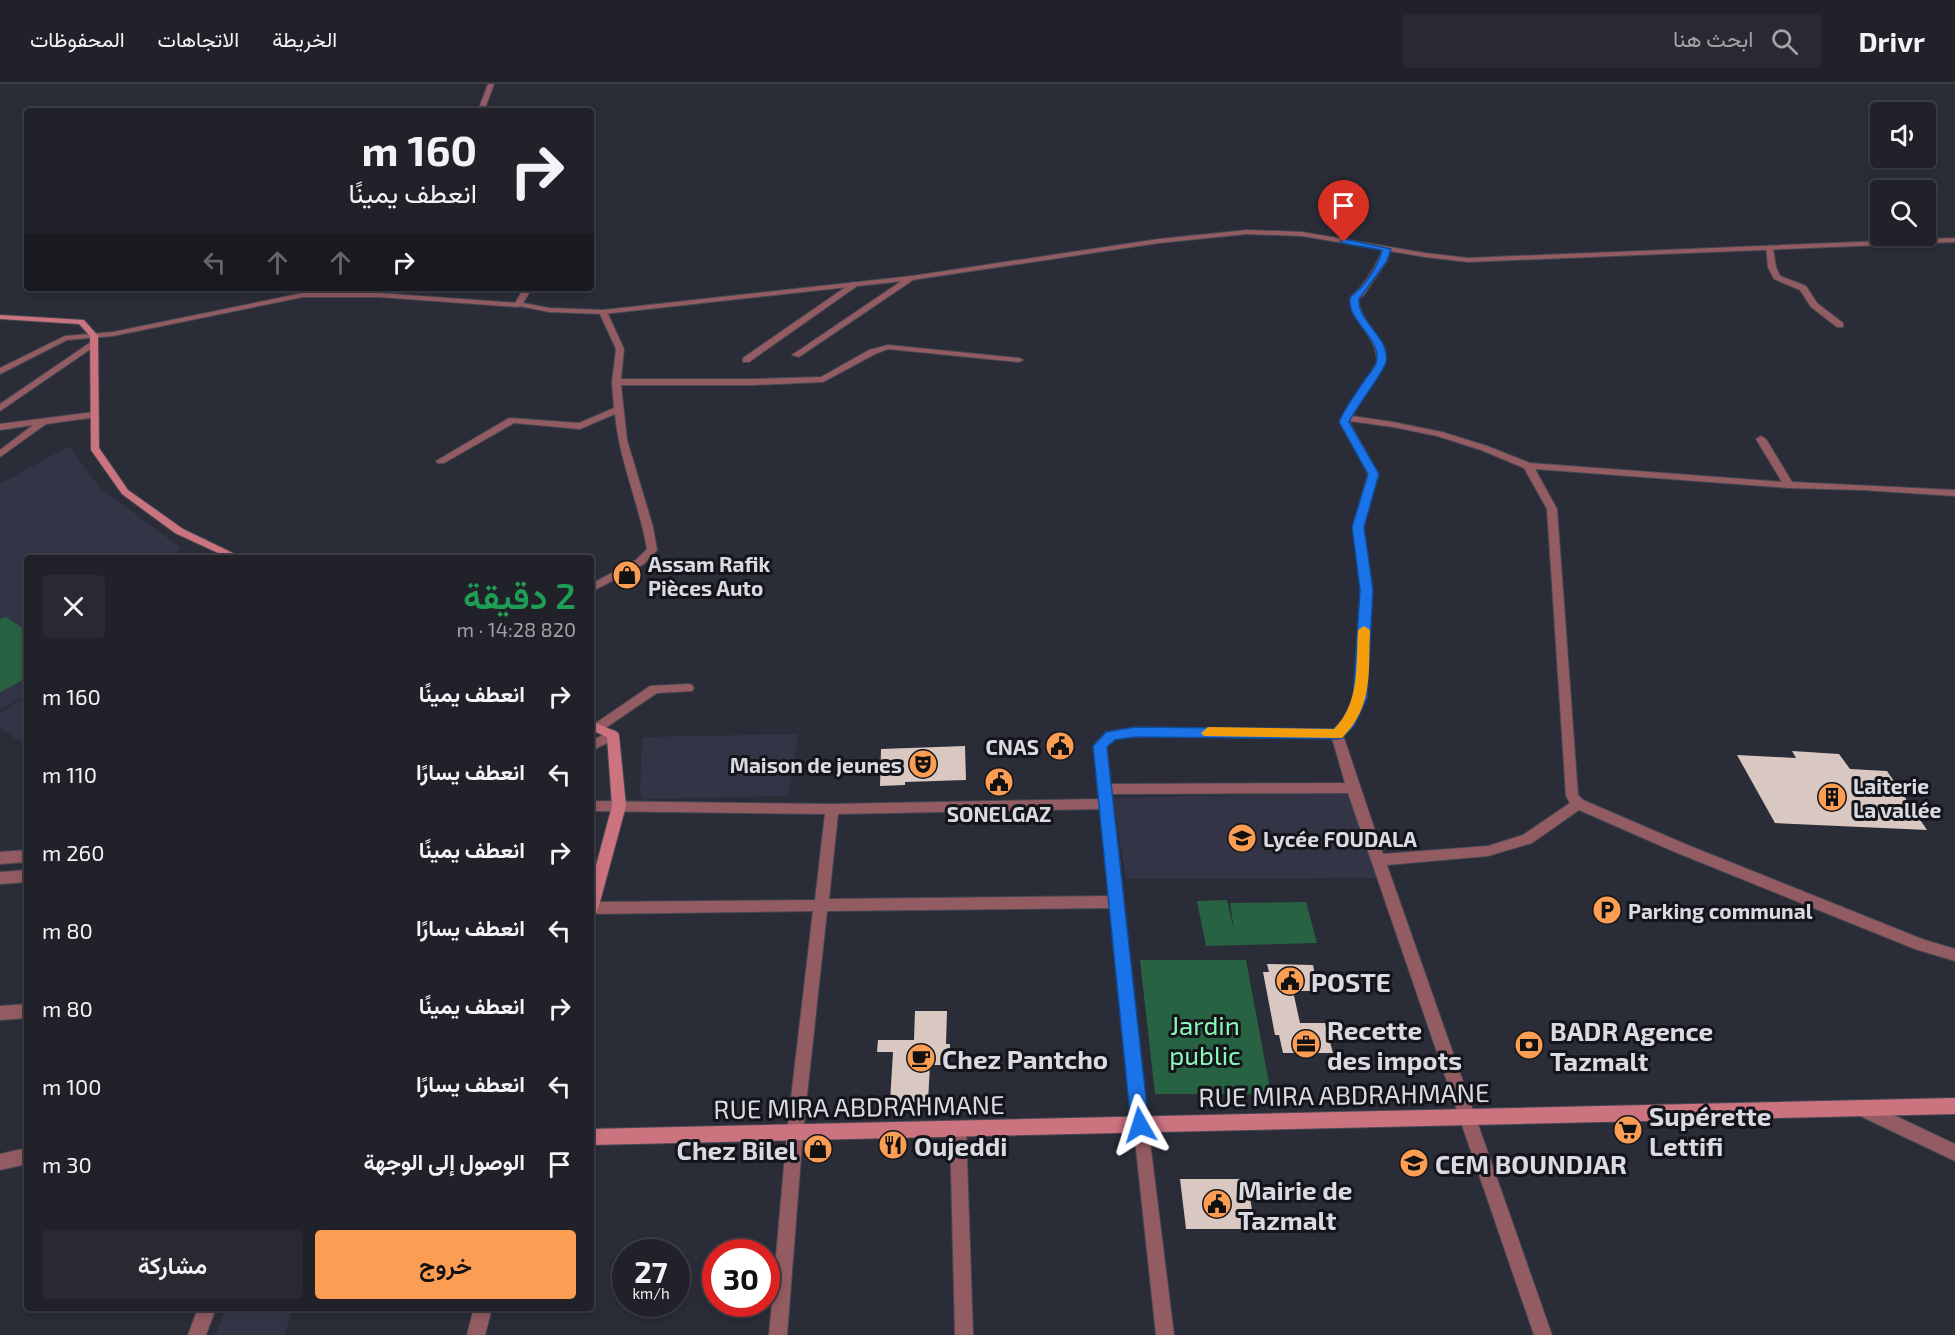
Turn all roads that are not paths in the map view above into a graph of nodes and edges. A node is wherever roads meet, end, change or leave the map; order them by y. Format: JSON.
{"nodes":[{"id":1,"x":491,"y":84,"type":"edge"},
{"id":2,"x":482,"y":108,"type":"edge"},
{"id":3,"x":1955,"y":240,"type":"edge"},
{"id":4,"x":1769,"y":248,"type":"junction"},
{"id":5,"x":1387,"y":249,"type":"junction"},
{"id":6,"x":912,"y":278,"type":"junction"},
{"id":7,"x":856,"y":284,"type":"junction"},
{"id":8,"x":526,"y":291,"type":"edge"},
{"id":9,"x":518,"y":305,"type":"junction"},
{"id":10,"x":603,"y":312,"type":"junction"},
{"id":11,"x":0,"y":317,"type":"edge"},
{"id":12,"x":1840,"y":325,"type":"dead end"},
{"id":13,"x":94,"y":340,"type":"junction"},
{"id":14,"x":796,"y":355,"type":"dead end"},
{"id":15,"x":746,"y":360,"type":"dead end"},
{"id":16,"x":1019,"y":360,"type":"dead end"},
{"id":17,"x":0,"y":371,"type":"edge"},
{"id":18,"x":616,"y":382,"type":"junction"},
{"id":19,"x":0,"y":408,"type":"edge"},
{"id":20,"x":619,"y":409,"type":"junction"},
{"id":21,"x":94,"y":415,"type":"junction"},
{"id":22,"x":1346,"y":418,"type":"junction"},
{"id":23,"x":43,"y":422,"type":"junction"},
{"id":24,"x":0,"y":427,"type":"edge"},
{"id":25,"x":1761,"y":439,"type":"dead end"},
{"id":26,"x":0,"y":454,"type":"edge"},
{"id":27,"x":441,"y":461,"type":"dead end"},
{"id":28,"x":1528,"y":466,"type":"junction"},
{"id":29,"x":1789,"y":485,"type":"junction"},
{"id":30,"x":1955,"y":493,"type":"edge"},
{"id":31,"x":231,"y":555,"type":"edge"},
{"id":32,"x":594,"y":587,"type":"edge"},
{"id":33,"x":688,"y":688,"type":"dead end"},
{"id":34,"x":594,"y":726,"type":"edge"},
{"id":35,"x":1337,"y":734,"type":"junction"},
{"id":36,"x":613,"y":735,"type":"junction"},
{"id":37,"x":594,"y":744,"type":"edge"},
{"id":38,"x":1353,"y":788,"type":"junction"},
{"id":39,"x":1105,"y":797,"type":"junction"},
{"id":40,"x":1578,"y":804,"type":"junction"},
{"id":41,"x":619,"y":806,"type":"junction"},
{"id":42,"x":594,"y":807,"type":"edge"},
{"id":43,"x":832,"y":809,"type":"junction"},
{"id":44,"x":24,"y":856,"type":"edge"},
{"id":45,"x":0,"y":858,"type":"edge"},
{"id":46,"x":1378,"y":860,"type":"junction"},
{"id":47,"x":24,"y":876,"type":"edge"},
{"id":48,"x":0,"y":878,"type":"edge"},
{"id":49,"x":594,"y":897,"type":"edge"},
{"id":50,"x":1116,"y":902,"type":"junction"},
{"id":51,"x":821,"y":904,"type":"junction"},
{"id":52,"x":594,"y":908,"type":"edge"},
{"id":53,"x":1955,"y":955,"type":"edge"},
{"id":54,"x":24,"y":1011,"type":"edge"},
{"id":55,"x":0,"y":1013,"type":"edge"},
{"id":56,"x":1955,"y":1106,"type":"edge"},
{"id":57,"x":1863,"y":1108,"type":"junction"},
{"id":58,"x":1468,"y":1117,"type":"junction"},
{"id":59,"x":1140,"y":1125,"type":"junction"},
{"id":60,"x":958,"y":1129,"type":"junction"},
{"id":61,"x":795,"y":1132,"type":"junction"},
{"id":62,"x":594,"y":1137,"type":"edge"},
{"id":63,"x":1955,"y":1153,"type":"edge"},
{"id":64,"x":24,"y":1157,"type":"edge"},
{"id":65,"x":0,"y":1162,"type":"edge"},
{"id":66,"x":206,"y":1311,"type":"edge"},
{"id":67,"x":482,"y":1311,"type":"edge"},
{"id":68,"x":197,"y":1335,"type":"edge"},
{"id":69,"x":476,"y":1335,"type":"edge"},
{"id":70,"x":778,"y":1335,"type":"edge"},
{"id":71,"x":964,"y":1335,"type":"edge"},
{"id":72,"x":1165,"y":1335,"type":"edge"},
{"id":73,"x":1543,"y":1335,"type":"edge"}],
"edges":[{"from":1,"to":2,"type":"street"},
{"from":3,"to":4,"type":"street"},
{"from":4,"to":5,"type":"street"},
{"from":4,"to":12,"type":"street"},
{"from":5,"to":6,"type":"street"},
{"from":5,"to":22,"type":"street"},
{"from":6,"to":7,"type":"street"},
{"from":6,"to":14,"type":"street"},
{"from":7,"to":10,"type":"street"},
{"from":7,"to":15,"type":"street"},
{"from":8,"to":9,"type":"street"},
{"from":9,"to":10,"type":"street"},
{"from":9,"to":13,"type":"street"},
{"from":10,"to":18,"type":"street"},
{"from":11,"to":13,"type":"main road"},
{"from":13,"to":17,"type":"street"},
{"from":13,"to":19,"type":"street"},
{"from":13,"to":21,"type":"main road"},
{"from":16,"to":18,"type":"street"},
{"from":18,"to":20,"type":"street"},
{"from":20,"to":27,"type":"street"},
{"from":20,"to":32,"type":"street"},
{"from":21,"to":23,"type":"street"},
{"from":21,"to":31,"type":"main road"},
{"from":22,"to":28,"type":"street"},
{"from":22,"to":35,"type":"street"},
{"from":23,"to":24,"type":"street"},
{"from":23,"to":26,"type":"street"},
{"from":25,"to":29,"type":"street"},
{"from":28,"to":29,"type":"street"},
{"from":28,"to":40,"type":"street"},
{"from":29,"to":30,"type":"street"},
{"from":33,"to":34,"type":"street"},
{"from":34,"to":36,"type":"main road"},
{"from":35,"to":38,"type":"street"},
{"from":35,"to":39,"type":"street"},
{"from":36,"to":37,"type":"street"},
{"from":36,"to":41,"type":"main road"},
{"from":38,"to":39,"type":"street"},
{"from":38,"to":46,"type":"street"},
{"from":39,"to":43,"type":"street"},
{"from":39,"to":50,"type":"street"},
{"from":40,"to":46,"type":"street"},
{"from":40,"to":53,"type":"street"},
{"from":41,"to":42,"type":"street"},
{"from":41,"to":43,"type":"street"},
{"from":41,"to":49,"type":"main road"},
{"from":43,"to":51,"type":"street"},
{"from":44,"to":45,"type":"street"},
{"from":46,"to":58,"type":"street"},
{"from":47,"to":48,"type":"street"},
{"from":50,"to":51,"type":"street"},
{"from":50,"to":59,"type":"street"},
{"from":51,"to":52,"type":"street"},
{"from":51,"to":61,"type":"street"},
{"from":54,"to":55,"type":"street"},
{"from":56,"to":57,"type":"main road","name":"RUE MIRA ABDRAHMANE"},
{"from":57,"to":58,"type":"main road","name":"RUE MIRA ABDRAHMANE"},
{"from":57,"to":63,"type":"street"},
{"from":58,"to":59,"type":"main road","name":"RUE MIRA ABDRAHMANE"},
{"from":58,"to":73,"type":"street"},
{"from":59,"to":60,"type":"main road","name":"RUE MIRA ABDRAHMANE"},
{"from":59,"to":72,"type":"street"},
{"from":60,"to":61,"type":"main road","name":"RUE MIRA ABDRAHMANE"},
{"from":60,"to":71,"type":"street"},
{"from":61,"to":62,"type":"main road","name":"RUE MIRA ABDRAHMANE"},
{"from":61,"to":70,"type":"street"},
{"from":64,"to":65,"type":"street"},
{"from":66,"to":68,"type":"street"},
{"from":67,"to":69,"type":"street"}]}
